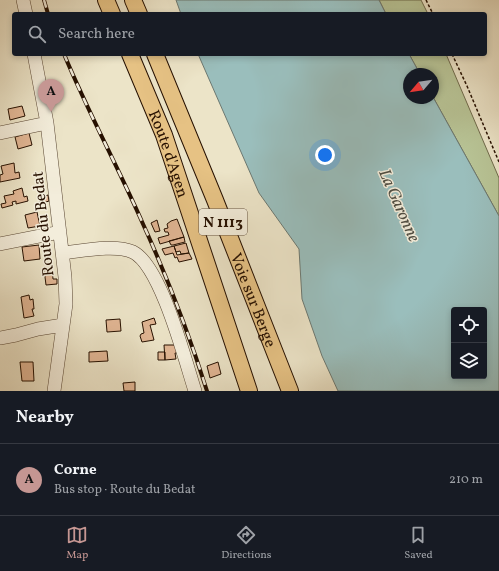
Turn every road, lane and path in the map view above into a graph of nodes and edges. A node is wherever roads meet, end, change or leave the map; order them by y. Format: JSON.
{"nodes":[{"id":1,"x":23,"y":0,"type":"edge"},
{"id":2,"x":106,"y":0,"type":"edge"},
{"id":3,"x":133,"y":0,"type":"edge"},
{"id":4,"x":426,"y":0,"type":"edge"},
{"id":5,"x":26,"y":12,"type":"edge"},
{"id":6,"x":111,"y":12,"type":"edge"},
{"id":7,"x":138,"y":12,"type":"edge"},
{"id":8,"x":432,"y":12,"type":"edge"},
{"id":9,"x":34,"y":56,"type":"edge"},
{"id":10,"x":131,"y":56,"type":"edge"},
{"id":11,"x":156,"y":56,"type":"edge"},
{"id":12,"x":453,"y":56,"type":"edge"},
{"id":13,"x":47,"y":123,"type":"junction"},
{"id":14,"x":0,"y":133,"type":"edge"},
{"id":15,"x":499,"y":162,"type":"edge"},
{"id":16,"x":60,"y":232,"type":"junction"},
{"id":17,"x":0,"y":244,"type":"edge"},
{"id":18,"x":63,"y":253,"type":"junction"},
{"id":19,"x":64,"y":325,"type":"junction"},
{"id":20,"x":0,"y":338,"type":"edge"},
{"id":21,"x":54,"y":391,"type":"edge"},
{"id":22,"x":195,"y":391,"type":"edge"},
{"id":23,"x":249,"y":391,"type":"edge"},
{"id":24,"x":290,"y":391,"type":"edge"}],
"edges":[{"from":1,"to":5,"type":"street"},
{"from":2,"to":6,"type":"main road"},
{"from":3,"to":7,"type":"main road"},
{"from":4,"to":8,"type":"path"},
{"from":9,"to":13,"type":"street","name":"Route du Bedat"},
{"from":10,"to":23,"type":"main road","name":"Route d'Agen"},
{"from":11,"to":24,"type":"main road","name":"Voie sur Berge","number":"N 1113"},
{"from":12,"to":15,"type":"path"},
{"from":13,"to":14,"type":"street"},
{"from":13,"to":16,"type":"street","name":"Route du Bedat"},
{"from":16,"to":17,"type":"street"},
{"from":16,"to":18,"type":"street","name":"Route du Bedat"},
{"from":18,"to":19,"type":"street","name":"Route du Bedat"},
{"from":18,"to":22,"type":"street"},
{"from":19,"to":20,"type":"street"},
{"from":19,"to":21,"type":"street","name":"Route du Bedat"}]}
